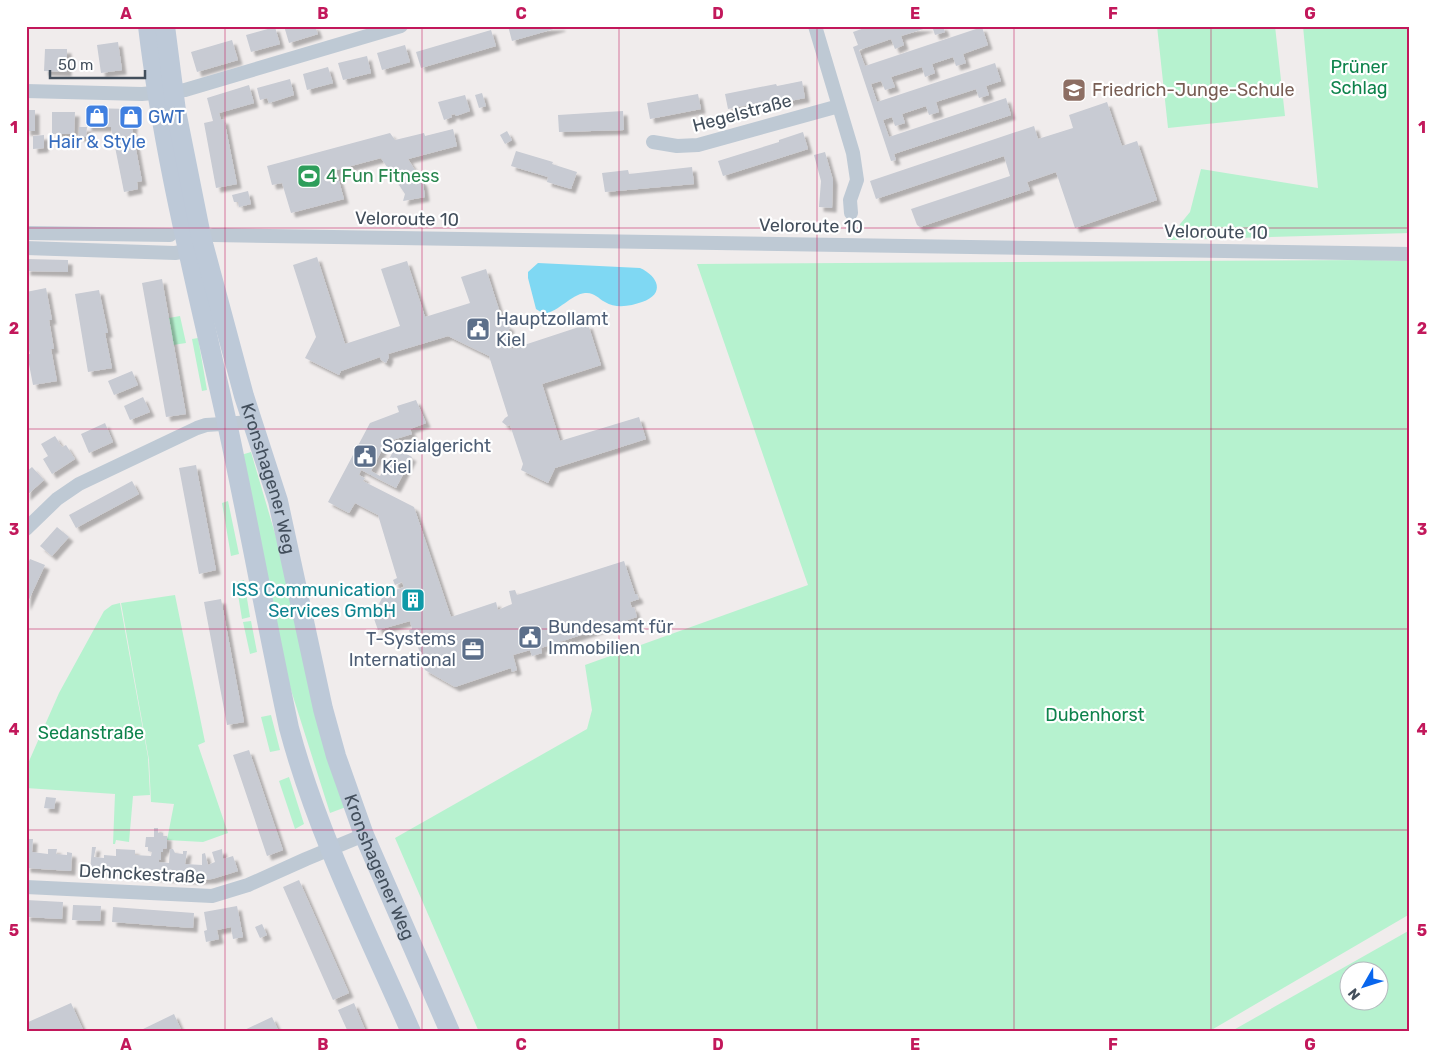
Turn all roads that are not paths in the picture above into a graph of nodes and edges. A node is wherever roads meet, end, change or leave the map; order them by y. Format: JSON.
{"nodes":[{"id":1,"x":148,"y":26,"type":"edge"},
{"id":2,"x":165,"y":26,"type":"edge"},
{"id":3,"x":401,"y":26,"type":"edge"},
{"id":4,"x":815,"y":26,"type":"edge"},
{"id":5,"x":26,"y":92,"type":"edge"},
{"id":6,"x":165,"y":92,"type":"junction"},
{"id":7,"x":839,"y":106,"type":"junction"},
{"id":8,"x":653,"y":142,"type":"dead end"},
{"id":9,"x":850,"y":213,"type":"dead end"},
{"id":10,"x":26,"y":233,"type":"edge"},
{"id":11,"x":170,"y":235,"type":"dead end"},
{"id":12,"x":213,"y":235,"type":"dead end"},
{"id":13,"x":26,"y":248,"type":"edge"},
{"id":14,"x":187,"y":251,"type":"junction"},
{"id":15,"x":1410,"y":254,"type":"edge"},
{"id":16,"x":253,"y":422,"type":"junction"},
{"id":17,"x":227,"y":423,"type":"junction"},
{"id":18,"x":27,"y":525,"type":"edge"},
{"id":19,"x":364,"y":835,"type":"junction"},
{"id":20,"x":330,"y":849,"type":"junction"},
{"id":21,"x":26,"y":887,"type":"edge"},
{"id":22,"x":411,"y":1032,"type":"edge"},
{"id":23,"x":450,"y":1032,"type":"edge"}],
"edges":[{"from":1,"to":6,"type":"main road","name":"Kronshagener Weg"},
{"from":2,"to":6,"type":"main road","name":"Kronshagener Weg"},
{"from":3,"to":6,"type":"street"},
{"from":4,"to":7,"type":"street"},
{"from":5,"to":6,"type":"street"},
{"from":6,"to":14,"type":"main road","name":"Kronshagener Weg"},
{"from":6,"to":16,"type":"main road","name":"Kronshagener Weg"},
{"from":7,"to":8,"type":"street","name":"Hegelstraße"},
{"from":7,"to":9,"type":"street"},
{"from":10,"to":11,"type":"street"},
{"from":12,"to":15,"type":"street","name":"Veloroute 10"},
{"from":13,"to":14,"type":"street"},
{"from":14,"to":17,"type":"main road","name":"Kronshagener Weg"},
{"from":16,"to":17,"type":"street"},
{"from":16,"to":19,"type":"main road","name":"Kronshagener Weg"},
{"from":17,"to":18,"type":"street"},
{"from":17,"to":20,"type":"main road","name":"Kronshagener Weg"},
{"from":19,"to":20,"type":"street","name":"Dehnckestraße"},
{"from":19,"to":23,"type":"main road","name":"Kronshagener Weg"},
{"from":20,"to":21,"type":"street","name":"Dehnckestraße"},
{"from":20,"to":22,"type":"main road","name":"Kronshagener Weg"}]}
